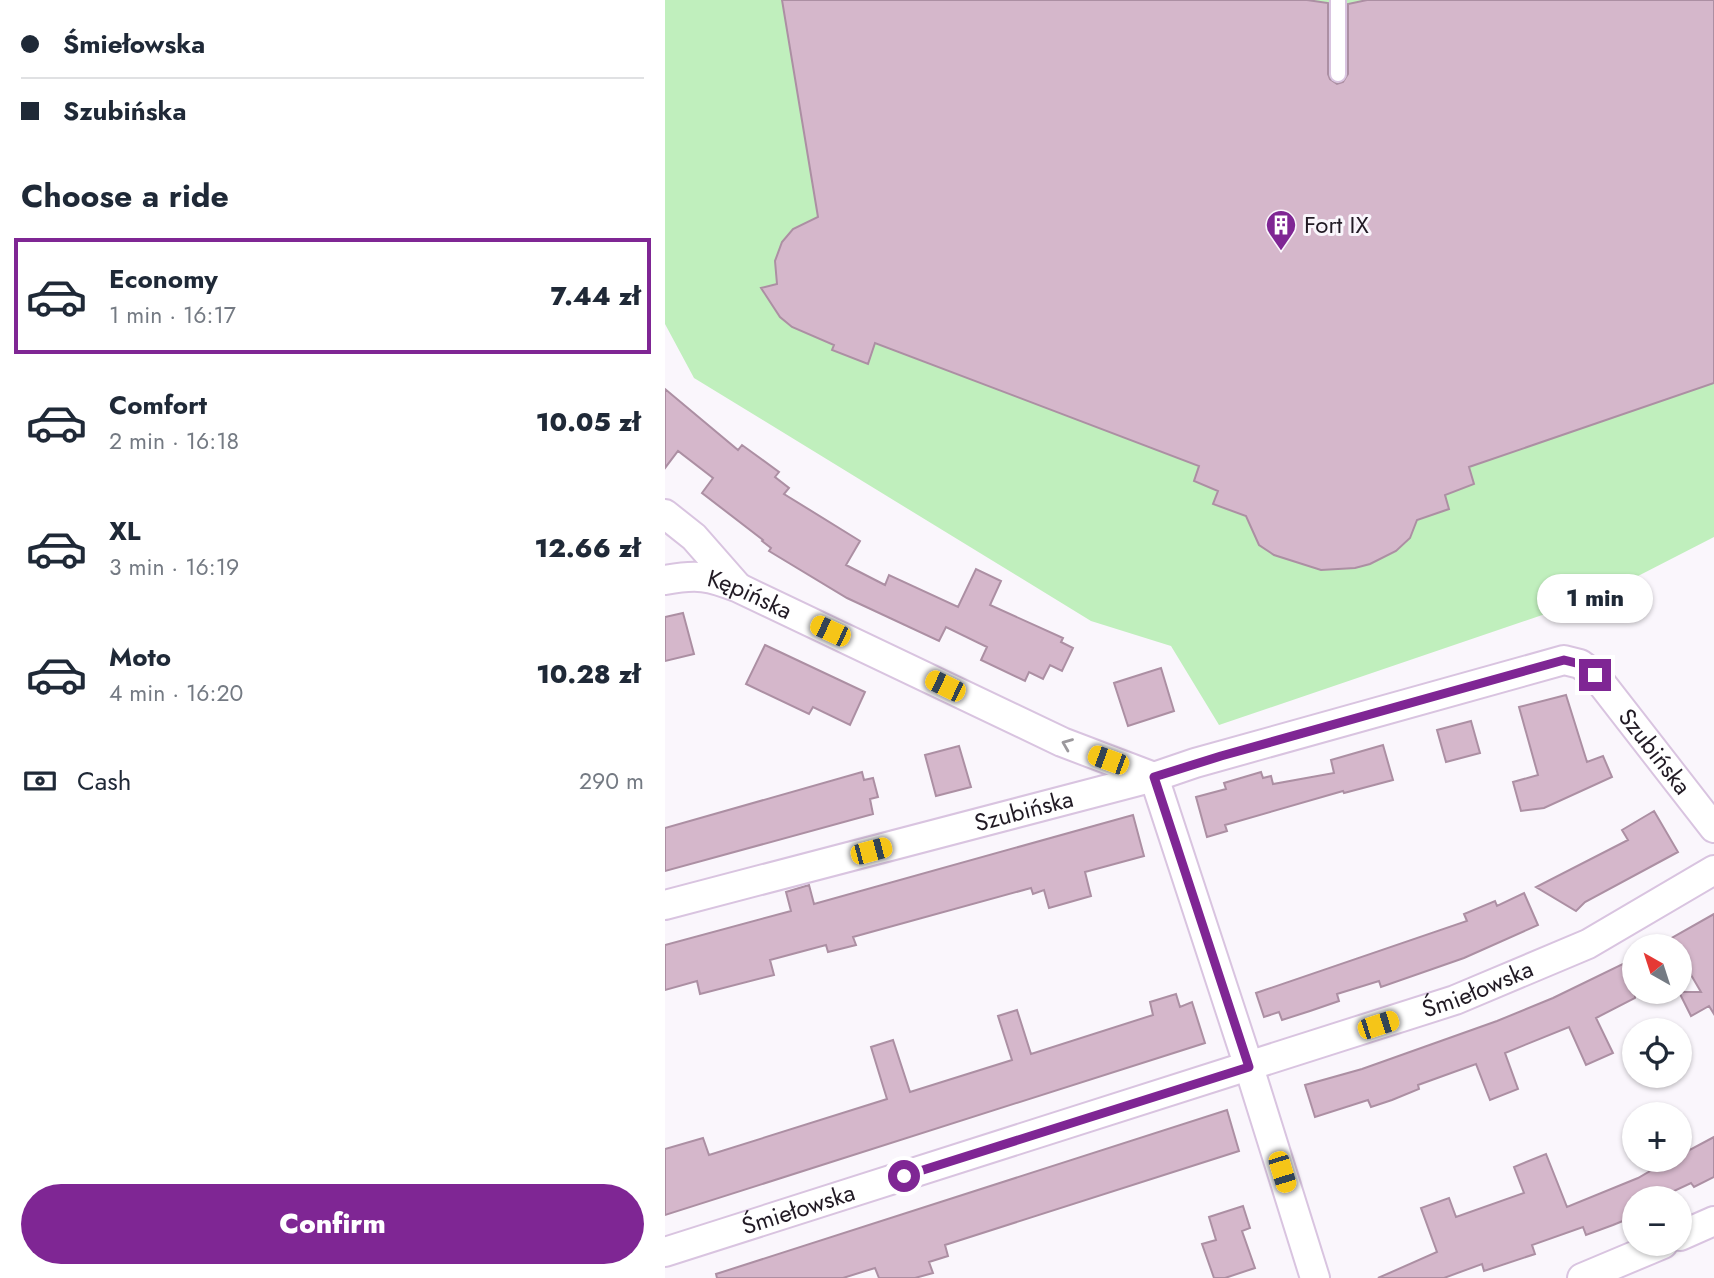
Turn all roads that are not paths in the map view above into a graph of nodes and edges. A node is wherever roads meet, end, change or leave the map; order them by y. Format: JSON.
{"nodes":[{"id":1,"x":1338,"y":0,"type":"edge"},
{"id":2,"x":1338,"y":74,"type":"dead end"},
{"id":3,"x":665,"y":513,"type":"edge"},
{"id":4,"x":665,"y":580,"type":"edge"},
{"id":5,"x":739,"y":588,"type":"junction"},
{"id":6,"x":1154,"y":777,"type":"junction"},
{"id":7,"x":1714,"y":828,"type":"edge"},
{"id":8,"x":1714,"y":870,"type":"edge"},
{"id":9,"x":665,"y":905,"type":"edge"},
{"id":10,"x":1249,"y":1067,"type":"junction"},
{"id":11,"x":1714,"y":1221,"type":"edge"},
{"id":12,"x":1692,"y":1231,"type":"edge"},
{"id":13,"x":665,"y":1252,"type":"edge"},
{"id":14,"x":1634,"y":1256,"type":"edge"},
{"id":15,"x":1315,"y":1278,"type":"edge"},
{"id":16,"x":1582,"y":1278,"type":"edge"}],
"edges":[{"from":1,"to":2,"type":"lane"},
{"from":3,"to":5,"type":"street"},
{"from":4,"to":5,"type":"street","name":"Kępińska"},
{"from":6,"to":5,"type":"street","name":"Kępińska","one_way":true},
{"from":6,"to":7,"type":"street","name":"Szubińska"},
{"from":6,"to":9,"type":"street","name":"Szubińska"},
{"from":6,"to":10,"type":"street"},
{"from":8,"to":10,"type":"street","name":"Śmiełowska"},
{"from":10,"to":13,"type":"street","name":"Śmiełowska"},
{"from":10,"to":15,"type":"street"},
{"from":11,"to":12,"type":"street"},
{"from":14,"to":16,"type":"street"}]}
